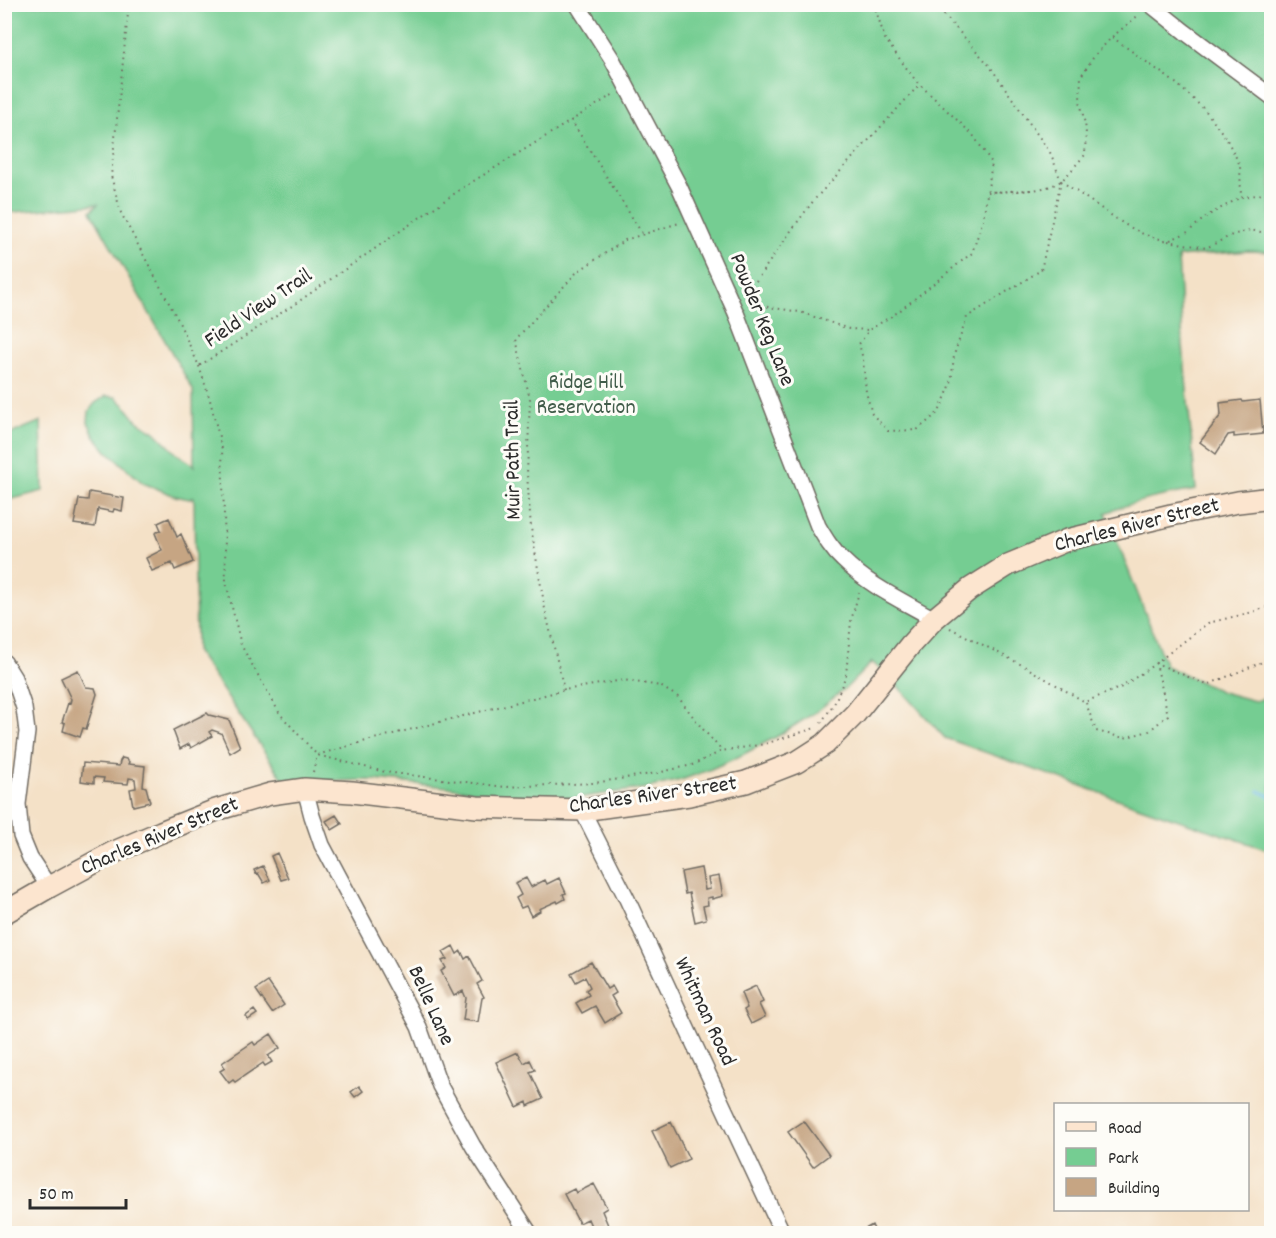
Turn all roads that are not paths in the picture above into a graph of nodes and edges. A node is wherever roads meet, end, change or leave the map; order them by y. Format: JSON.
{"nodes":[{"id":1,"x":577,"y":4,"type":"edge"},
{"id":2,"x":1147,"y":7,"type":"edge"},
{"id":3,"x":1272,"y":97,"type":"edge"},
{"id":4,"x":1272,"y":498,"type":"edge"},
{"id":5,"x":934,"y":619,"type":"junction"},
{"id":6,"x":4,"y":662,"type":"edge"},
{"id":7,"x":304,"y":789,"type":"junction"},
{"id":8,"x":582,"y":810,"type":"junction"},
{"id":9,"x":49,"y":887,"type":"junction"},
{"id":10,"x":4,"y":913,"type":"edge"},
{"id":11,"x":530,"y":1233,"type":"edge"},
{"id":12,"x":783,"y":1233,"type":"edge"}],
"edges":[{"from":1,"to":5,"type":"street","name":"Powder Keg Lane"},
{"from":2,"to":3,"type":"street"},
{"from":4,"to":5,"type":"street","name":"Charles River Street"},
{"from":5,"to":8,"type":"street","name":"Charles River Street"},
{"from":6,"to":9,"type":"street"},
{"from":7,"to":8,"type":"street","name":"Charles River Street"},
{"from":7,"to":9,"type":"street","name":"Charles River Street"},
{"from":7,"to":11,"type":"street","name":"Belle Lane"},
{"from":8,"to":12,"type":"street","name":"Whitman Road"},
{"from":9,"to":10,"type":"street","name":"Charles River Street"}]}
